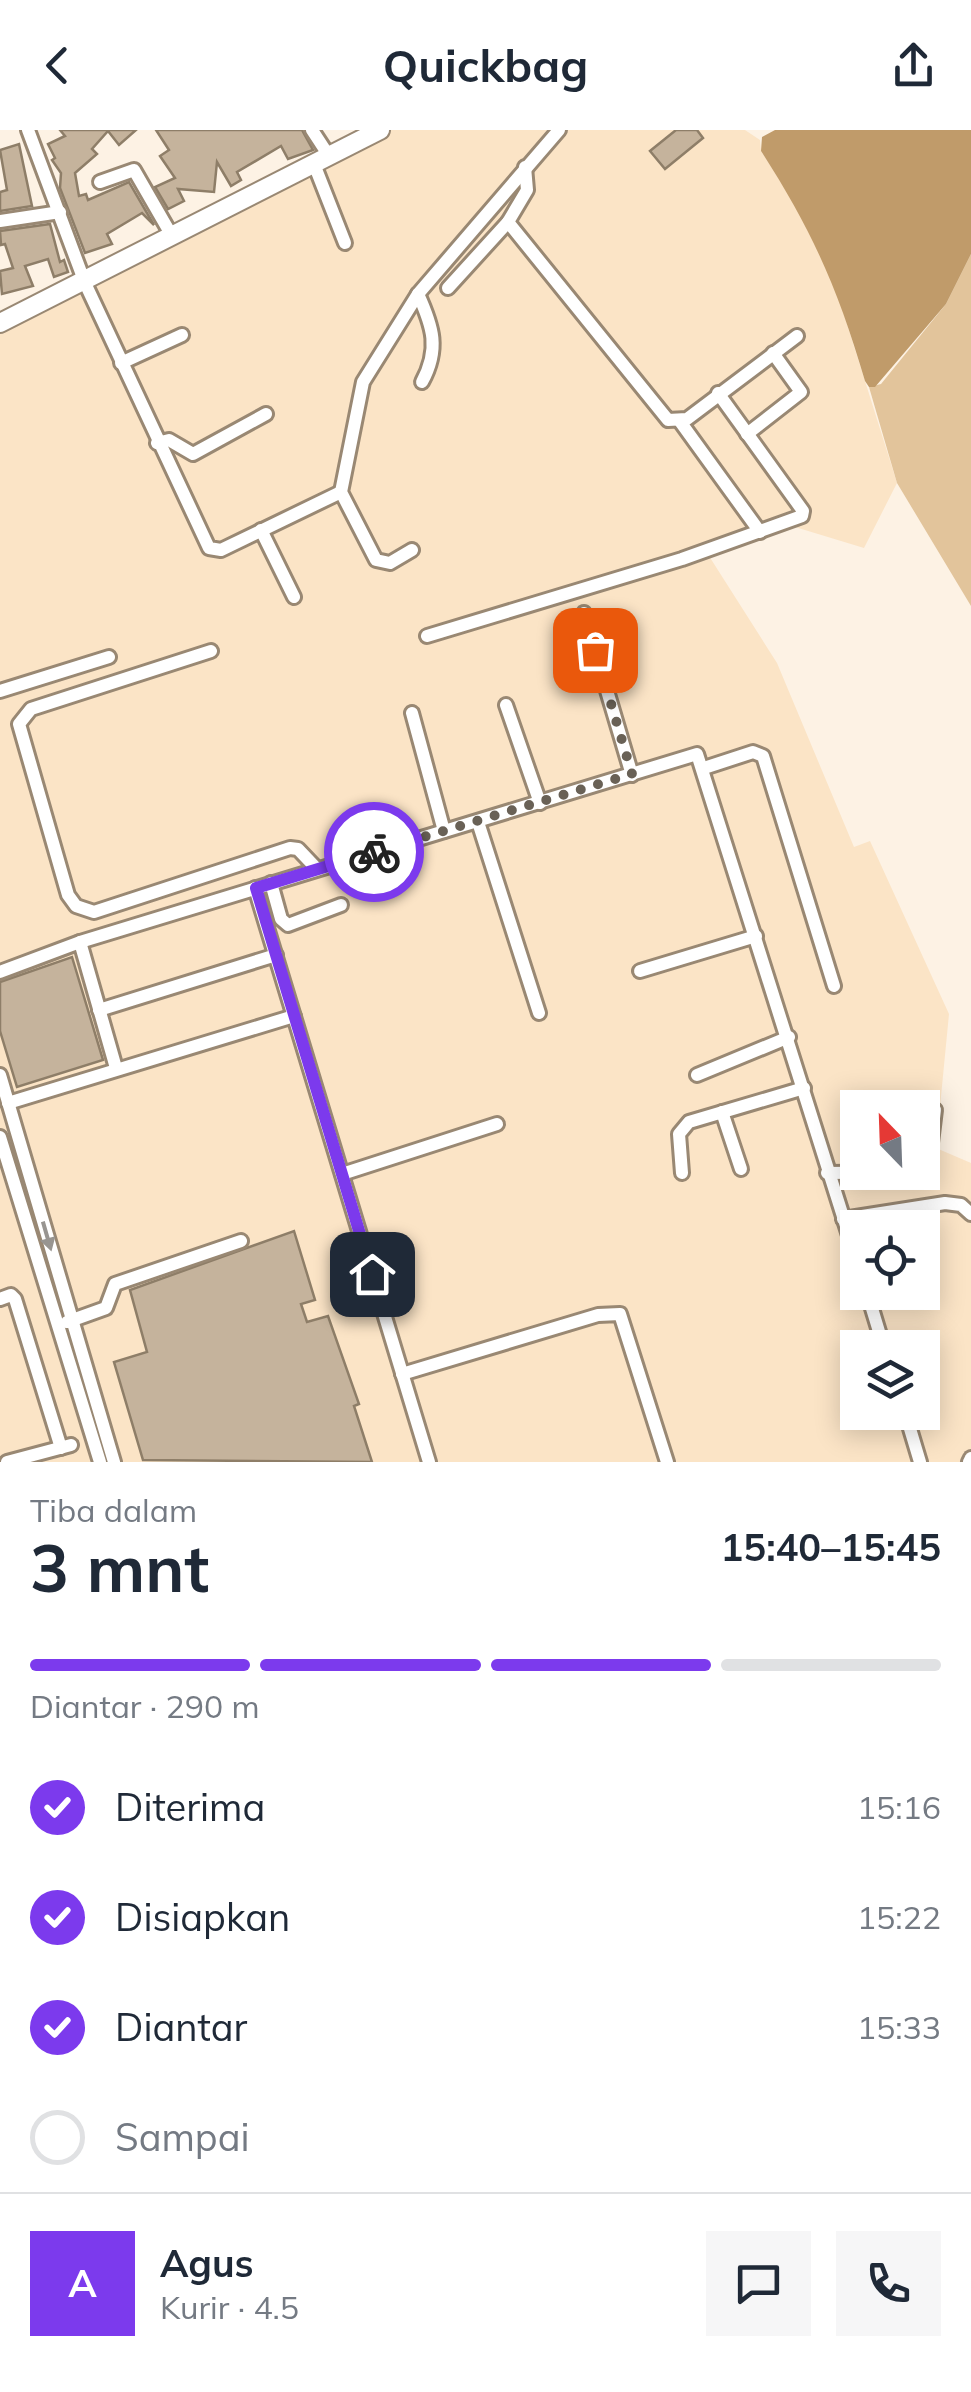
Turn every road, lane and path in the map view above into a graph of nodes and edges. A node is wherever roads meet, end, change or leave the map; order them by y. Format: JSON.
{"nodes":[{"id":1,"x":28,"y":130,"type":"edge"},
{"id":2,"x":312,"y":130,"type":"edge"},
{"id":3,"x":380,"y":130,"type":"edge"},
{"id":4,"x":559,"y":130,"type":"edge"},
{"id":5,"x":321,"y":160,"type":"junction"},
{"id":6,"x":525,"y":167,"type":"junction"},
{"id":7,"x":100,"y":182,"type":"dead end"},
{"id":8,"x":60,"y":212,"type":"junction"},
{"id":9,"x":0,"y":221,"type":"edge"},
{"id":10,"x":508,"y":222,"type":"junction"},
{"id":11,"x":172,"y":236,"type":"junction"},
{"id":12,"x":345,"y":244,"type":"dead end"},
{"id":13,"x":84,"y":283,"type":"junction"},
{"id":14,"x":448,"y":288,"type":"dead end"},
{"id":15,"x":418,"y":294,"type":"junction"},
{"id":16,"x":0,"y":323,"type":"edge"},
{"id":17,"x":182,"y":336,"type":"dead end"},
{"id":18,"x":797,"y":336,"type":"dead end"},
{"id":19,"x":773,"y":353,"type":"junction"},
{"id":20,"x":122,"y":363,"type":"junction"},
{"id":21,"x":422,"y":382,"type":"dead end"},
{"id":22,"x":718,"y":393,"type":"junction"},
{"id":23,"x":266,"y":414,"type":"dead end"},
{"id":24,"x":679,"y":420,"type":"junction"},
{"id":25,"x":748,"y":434,"type":"junction"},
{"id":26,"x":158,"y":444,"type":"junction"},
{"id":27,"x":341,"y":492,"type":"junction"},
{"id":28,"x":261,"y":530,"type":"junction"},
{"id":29,"x":760,"y":532,"type":"junction"},
{"id":30,"x":412,"y":550,"type":"dead end"},
{"id":31,"x":294,"y":597,"type":"dead end"},
{"id":32,"x":584,"y":613,"type":"dead end"},
{"id":33,"x":427,"y":636,"type":"dead end"},
{"id":34,"x":211,"y":651,"type":"dead end"},
{"id":35,"x":109,"y":657,"type":"dead end"},
{"id":36,"x":0,"y":691,"type":"edge"},
{"id":37,"x":506,"y":705,"type":"dead end"},
{"id":38,"x":412,"y":714,"type":"dead end"},
{"id":39,"x":704,"y":768,"type":"junction"},
{"id":40,"x":632,"y":774,"type":"junction"},
{"id":41,"x":540,"y":803,"type":"junction"},
{"id":42,"x":478,"y":822,"type":"junction"},
{"id":43,"x":444,"y":831,"type":"junction"},
{"id":44,"x":318,"y":869,"type":"junction"},
{"id":45,"x":271,"y":883,"type":"junction"},
{"id":46,"x":256,"y":888,"type":"junction"},
{"id":47,"x":341,"y":905,"type":"dead end"},
{"id":48,"x":94,"y":912,"type":"junction"},
{"id":49,"x":100,"y":936,"type":"junction"},
{"id":50,"x":756,"y":936,"type":"junction"},
{"id":51,"x":80,"y":942,"type":"junction"},
{"id":52,"x":276,"y":955,"type":"junction"},
{"id":53,"x":640,"y":971,"type":"dead end"},
{"id":54,"x":0,"y":972,"type":"edge"},
{"id":55,"x":834,"y":986,"type":"dead end"},
{"id":56,"x":99,"y":1010,"type":"junction"},
{"id":57,"x":539,"y":1013,"type":"dead end"},
{"id":58,"x":294,"y":1016,"type":"junction"},
{"id":59,"x":788,"y":1037,"type":"junction"},
{"id":60,"x":116,"y":1068,"type":"junction"},
{"id":61,"x":697,"y":1075,"type":"dead end"},
{"id":62,"x":0,"y":1076,"type":"edge"},
{"id":63,"x":804,"y":1088,"type":"junction"},
{"id":64,"x":8,"y":1103,"type":"junction"},
{"id":65,"x":722,"y":1112,"type":"junction"},
{"id":66,"x":498,"y":1124,"type":"dead end"},
{"id":67,"x":0,"y":1136,"type":"edge"},
{"id":68,"x":741,"y":1169,"type":"dead end"},
{"id":69,"x":682,"y":1173,"type":"dead end"},
{"id":70,"x":827,"y":1173,"type":"junction"},
{"id":71,"x":840,"y":1173,"type":"edge"},
{"id":72,"x":342,"y":1174,"type":"junction"},
{"id":73,"x":35,"y":1197,"type":"junction"},
{"id":74,"x":20,"y":1201,"type":"junction"},
{"id":75,"x":903,"y":1210,"type":"edge"},
{"id":76,"x":840,"y":1211,"type":"edge"},
{"id":77,"x":971,"y":1214,"type":"edge"},
{"id":78,"x":242,"y":1242,"type":"dead end"},
{"id":79,"x":0,"y":1299,"type":"edge"},
{"id":80,"x":64,"y":1323,"type":"junction"},
{"id":81,"x":402,"y":1374,"type":"junction"},
{"id":82,"x":910,"y":1430,"type":"edge"},
{"id":83,"x":98,"y":1436,"type":"junction"},
{"id":84,"x":7,"y":1462,"type":"edge"},
{"id":85,"x":100,"y":1462,"type":"edge"},
{"id":86,"x":114,"y":1462,"type":"edge"},
{"id":87,"x":429,"y":1462,"type":"edge"},
{"id":88,"x":667,"y":1462,"type":"edge"},
{"id":89,"x":920,"y":1462,"type":"edge"}],
"edges":[{"from":1,"to":8,"type":"street"},
{"from":2,"to":5,"type":"street"},
{"from":3,"to":5,"type":"main road"},
{"from":4,"to":6,"type":"street"},
{"from":5,"to":11,"type":"main road"},
{"from":5,"to":12,"type":"street"},
{"from":6,"to":10,"type":"street"},
{"from":6,"to":15,"type":"street"},
{"from":7,"to":11,"type":"street"},
{"from":8,"to":9,"type":"street"},
{"from":8,"to":13,"type":"street"},
{"from":10,"to":14,"type":"street"},
{"from":10,"to":24,"type":"street"},
{"from":11,"to":13,"type":"main road"},
{"from":13,"to":16,"type":"main road"},
{"from":13,"to":20,"type":"street"},
{"from":15,"to":21,"type":"street"},
{"from":15,"to":27,"type":"street"},
{"from":17,"to":20,"type":"street"},
{"from":18,"to":19,"type":"street"},
{"from":19,"to":22,"type":"street"},
{"from":19,"to":25,"type":"street"},
{"from":20,"to":26,"type":"street"},
{"from":22,"to":24,"type":"street"},
{"from":22,"to":25,"type":"street"},
{"from":23,"to":26,"type":"street"},
{"from":24,"to":29,"type":"street"},
{"from":25,"to":29,"type":"street"},
{"from":26,"to":28,"type":"street"},
{"from":27,"to":28,"type":"street"},
{"from":27,"to":30,"type":"street"},
{"from":28,"to":31,"type":"street"},
{"from":29,"to":33,"type":"street"},
{"from":32,"to":40,"type":"street"},
{"from":34,"to":48,"type":"street"},
{"from":35,"to":36,"type":"street"},
{"from":37,"to":41,"type":"street"},
{"from":38,"to":43,"type":"street"},
{"from":39,"to":40,"type":"street"},
{"from":39,"to":50,"type":"street"},
{"from":39,"to":55,"type":"street"},
{"from":40,"to":41,"type":"street"},
{"from":41,"to":42,"type":"street"},
{"from":42,"to":43,"type":"street"},
{"from":42,"to":57,"type":"street"},
{"from":43,"to":44,"type":"street"},
{"from":44,"to":45,"type":"street"},
{"from":44,"to":48,"type":"street"},
{"from":45,"to":46,"type":"street"},
{"from":45,"to":47,"type":"street"},
{"from":46,"to":49,"type":"street"},
{"from":46,"to":52,"type":"street"},
{"from":48,"to":49,"type":"street"},
{"from":49,"to":51,"type":"street"},
{"from":50,"to":53,"type":"street"},
{"from":50,"to":59,"type":"street"},
{"from":51,"to":54,"type":"street"},
{"from":51,"to":56,"type":"street"},
{"from":52,"to":56,"type":"street"},
{"from":52,"to":58,"type":"street"},
{"from":56,"to":60,"type":"street"},
{"from":58,"to":60,"type":"street"},
{"from":58,"to":72,"type":"street"},
{"from":59,"to":61,"type":"street"},
{"from":59,"to":63,"type":"street"},
{"from":60,"to":64,"type":"street"},
{"from":62,"to":64,"type":"street"},
{"from":63,"to":65,"type":"street"},
{"from":63,"to":70,"type":"street"},
{"from":64,"to":73,"type":"street"},
{"from":65,"to":68,"type":"street"},
{"from":65,"to":69,"type":"street"},
{"from":66,"to":72,"type":"street"},
{"from":67,"to":74,"type":"street"},
{"from":70,"to":71,"type":"street"},
{"from":70,"to":76,"type":"street"},
{"from":72,"to":81,"type":"street"},
{"from":73,"to":74,"type":"street"},
{"from":73,"to":80,"type":"street","one_way":true},
{"from":74,"to":80,"type":"street"},
{"from":75,"to":77,"type":"street"},
{"from":78,"to":80,"type":"street"},
{"from":79,"to":84,"type":"street"},
{"from":80,"to":83,"type":"street"},
{"from":81,"to":87,"type":"street"},
{"from":81,"to":88,"type":"street"},
{"from":82,"to":89,"type":"street"},
{"from":83,"to":85,"type":"street"},
{"from":83,"to":86,"type":"street"}]}
